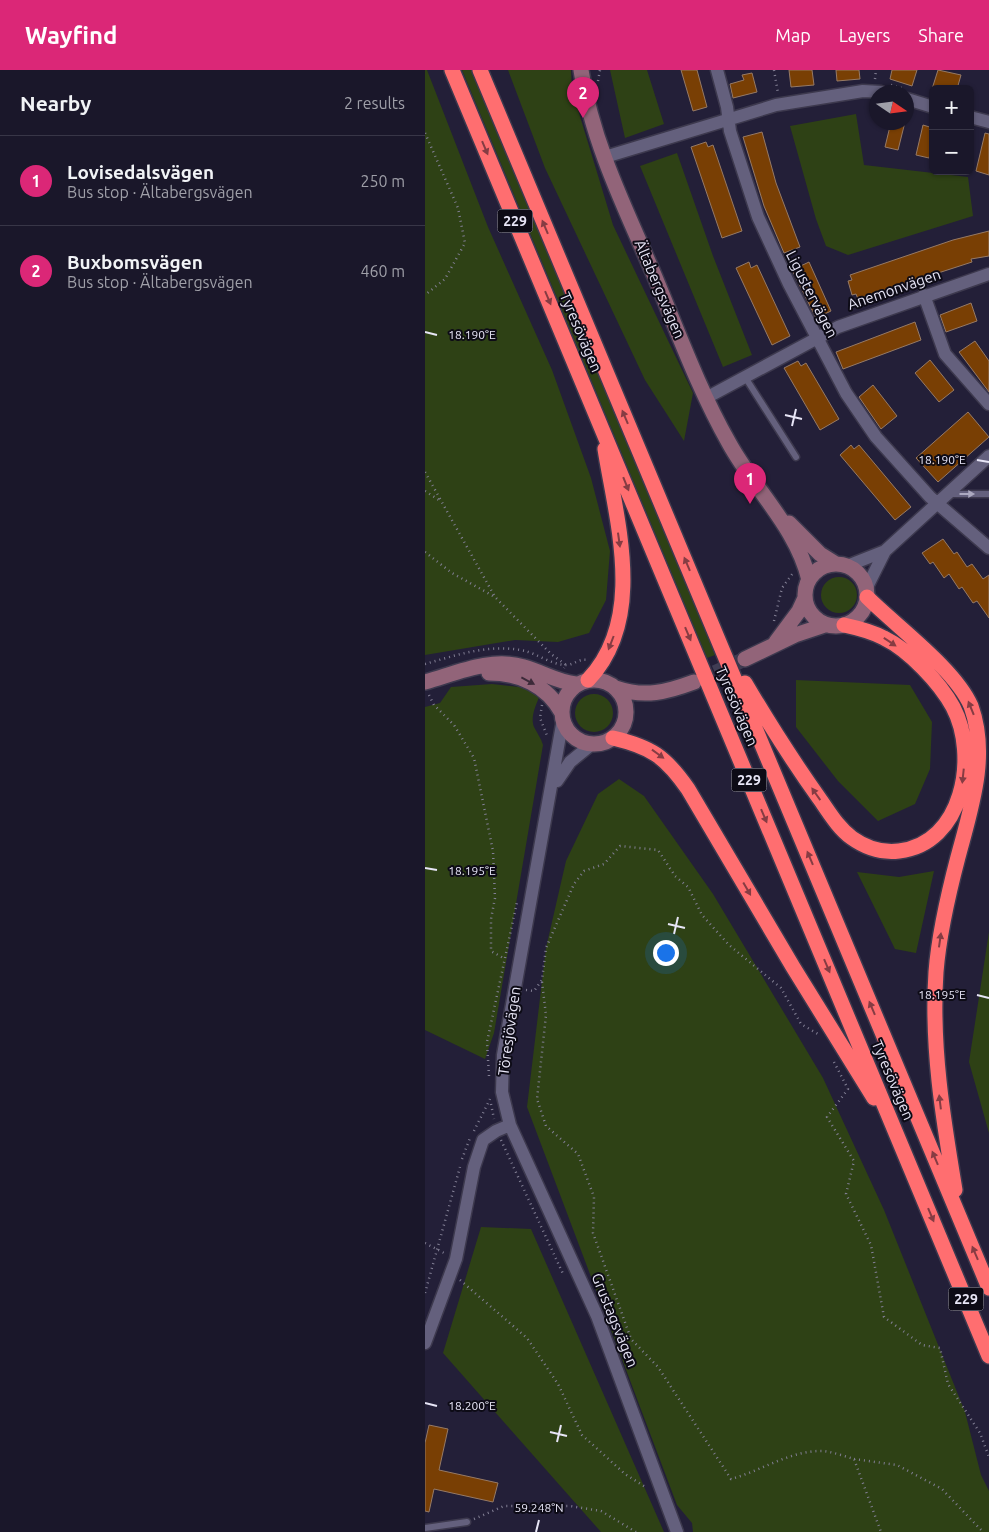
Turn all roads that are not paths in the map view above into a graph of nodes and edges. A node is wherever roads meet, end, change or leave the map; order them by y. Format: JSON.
{"nodes":[{"id":1,"x":452,"y":70,"type":"edge"},
{"id":2,"x":480,"y":70,"type":"edge"},
{"id":3,"x":581,"y":70,"type":"edge"},
{"id":4,"x":717,"y":70,"type":"edge"},
{"id":5,"x":869,"y":91,"type":"edge"},
{"id":6,"x":914,"y":101,"type":"edge"},
{"id":7,"x":929,"y":106,"type":"edge"},
{"id":8,"x":974,"y":118,"type":"edge"},
{"id":9,"x":728,"y":119,"type":"junction"},
{"id":10,"x":989,"y":122,"type":"edge"},
{"id":11,"x":605,"y":157,"type":"junction"},
{"id":12,"x":989,"y":274,"type":"edge"},
{"id":13,"x":925,"y":296,"type":"junction"},
{"id":14,"x":816,"y":338,"type":"junction"},
{"id":15,"x":745,"y":377,"type":"junction"},
{"id":16,"x":706,"y":398,"type":"junction"},
{"id":17,"x":989,"y":404,"type":"edge"},
{"id":18,"x":601,"y":423,"type":"junction"},
{"id":19,"x":989,"y":456,"type":"edge"},
{"id":20,"x":796,"y":457,"type":"dead end"},
{"id":21,"x":989,"y":494,"type":"edge"},
{"id":22,"x":765,"y":496,"type":"junction"},
{"id":23,"x":940,"y":498,"type":"junction"},
{"id":24,"x":989,"y":548,"type":"edge"},
{"id":25,"x":885,"y":551,"type":"junction"},
{"id":26,"x":842,"y":565,"type":"junction"},
{"id":27,"x":809,"y":580,"type":"junction"},
{"id":28,"x":867,"y":593,"type":"junction"},
{"id":29,"x":805,"y":598,"type":"junction"},
{"id":30,"x":825,"y":624,"type":"junction"},
{"id":31,"x":845,"y":625,"type":"junction"},
{"id":32,"x":719,"y":642,"type":"junction"},
{"id":33,"x":775,"y":643,"type":"junction"},
{"id":34,"x":745,"y":659,"type":"tunnel mouth"},
{"id":35,"x":463,"y":671,"type":"junction"},
{"id":36,"x":582,"y":682,"type":"junction"},
{"id":37,"x":694,"y":682,"type":"tunnel mouth"},
{"id":38,"x":426,"y":686,"type":"edge"},
{"id":39,"x":616,"y":688,"type":"junction"},
{"id":40,"x":655,"y":694,"type":"junction"},
{"id":41,"x":563,"y":716,"type":"junction"},
{"id":42,"x":626,"y":722,"type":"junction"},
{"id":43,"x":613,"y":738,"type":"junction"},
{"id":44,"x":592,"y":744,"type":"junction"},
{"id":45,"x":553,"y":787,"type":"junction"},
{"id":46,"x":510,"y":1125,"type":"junction"},
{"id":47,"x":898,"y":1138,"type":"junction"},
{"id":48,"x":960,"y":1219,"type":"junction"},
{"id":49,"x":989,"y":1288,"type":"edge"},
{"id":50,"x":425,"y":1343,"type":"edge"},
{"id":51,"x":989,"y":1356,"type":"edge"},
{"id":52,"x":467,"y":1522,"type":"road end"},
{"id":53,"x":425,"y":1528,"type":"edge"},
{"id":54,"x":677,"y":1532,"type":"edge"}],
"edges":[{"from":1,"to":18,"type":"highway","name":"Tyresövägen","number":"229","one_way":true},
{"from":32,"to":2,"type":"highway","name":"Tyresövägen","number":"229","one_way":true},
{"from":3,"to":11,"type":"street","name":"Ältabergsvägen"},
{"from":4,"to":9,"type":"street","name":"Ligustervägen"},
{"from":5,"to":9,"type":"street"},
{"from":6,"to":7,"type":"street"},
{"from":8,"to":10,"type":"street"},
{"from":9,"to":11,"type":"street"},
{"from":9,"to":14,"type":"street","name":"Ligustervägen"},
{"from":11,"to":16,"type":"street","name":"Ältabergsvägen"},
{"from":12,"to":13,"type":"street","name":"Anemonvägen"},
{"from":13,"to":14,"type":"street","name":"Anemonvägen"},
{"from":13,"to":17,"type":"street"},
{"from":14,"to":15,"type":"street","name":"Anemonvägen"},
{"from":14,"to":23,"type":"street","name":"Ligustervägen"},
{"from":15,"to":16,"type":"street","name":"Anemonvägen"},
{"from":15,"to":20,"type":"lane"},
{"from":16,"to":22,"type":"street","name":"Ältabergsvägen"},
{"from":18,"to":36,"type":"highway","one_way":true},
{"from":18,"to":47,"type":"highway","name":"Tyresövägen","number":"229","one_way":true},
{"from":19,"to":23,"type":"street"},
{"from":23,"to":21,"type":"lane","one_way":true},
{"from":22,"to":26,"type":"street","name":"Ältabergsvägen"},
{"from":22,"to":27,"type":"street","name":"Ältabergsvägen"},
{"from":23,"to":24,"type":"street","name":"Ligustervägen"},
{"from":23,"to":25,"type":"street"},
{"from":25,"to":26,"type":"street"},
{"from":25,"to":28,"type":"street"},
{"from":26,"to":27,"type":"street"},
{"from":26,"to":28,"type":"street"},
{"from":27,"to":29,"type":"street"},
{"from":28,"to":31,"type":"street"},
{"from":48,"to":28,"type":"highway","one_way":true},
{"from":29,"to":30,"type":"street"},
{"from":29,"to":33,"type":"street"},
{"from":30,"to":31,"type":"street"},
{"from":30,"to":33,"type":"street"},
{"from":31,"to":32,"type":"highway","one_way":true},
{"from":48,"to":32,"type":"highway","name":"Tyresövägen","number":"229","one_way":true},
{"from":33,"to":34,"type":"street"},
{"from":35,"to":36,"type":"street"},
{"from":35,"to":38,"type":"street"},
{"from":35,"to":41,"type":"street","one_way":true},
{"from":36,"to":39,"type":"street"},
{"from":36,"to":41,"type":"street"},
{"from":37,"to":40,"type":"street"},
{"from":39,"to":40,"type":"street"},
{"from":39,"to":42,"type":"street"},
{"from":40,"to":42,"type":"street"},
{"from":41,"to":44,"type":"street"},
{"from":41,"to":45,"type":"street","name":"Töresjövägen"},
{"from":42,"to":43,"type":"street"},
{"from":43,"to":44,"type":"street"},
{"from":43,"to":47,"type":"highway","one_way":true},
{"from":44,"to":45,"type":"street","name":"Töresjövägen"},
{"from":45,"to":46,"type":"street","name":"Töresjövägen"},
{"from":46,"to":50,"type":"street"},
{"from":46,"to":54,"type":"street","name":"Grustagsvägen"},
{"from":47,"to":51,"type":"highway","name":"Tyresövägen","number":"229","one_way":true},
{"from":49,"to":48,"type":"highway","name":"Tyresövägen","number":"229","one_way":true},
{"from":52,"to":53,"type":"lane"}]}
